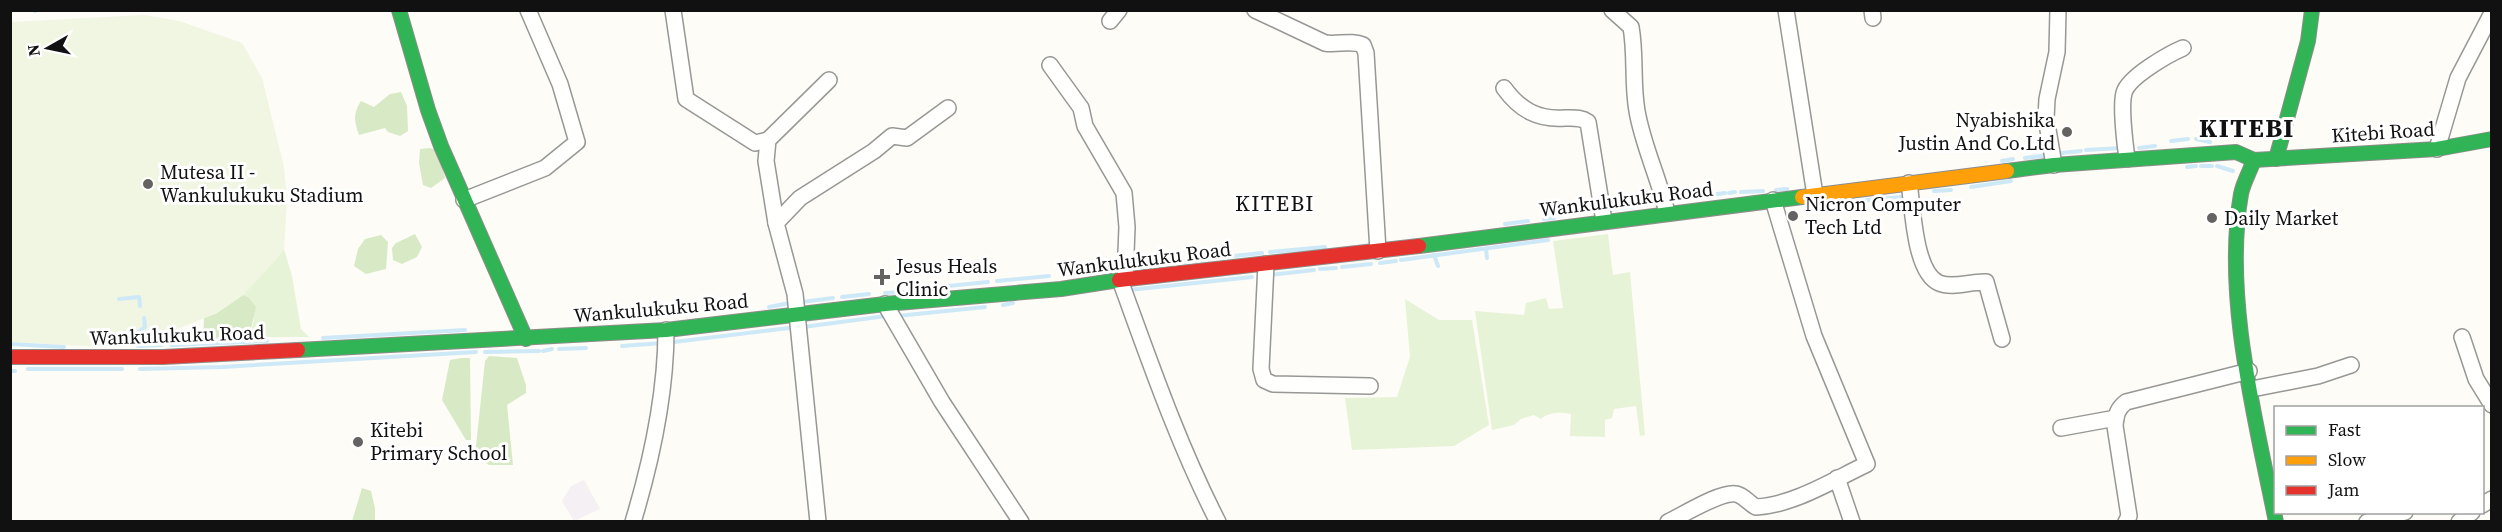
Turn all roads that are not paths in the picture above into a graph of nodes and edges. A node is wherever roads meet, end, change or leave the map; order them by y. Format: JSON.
{"nodes":[{"id":1,"x":399,"y":10,"type":"edge"},
{"id":2,"x":528,"y":10,"type":"edge"},
{"id":3,"x":673,"y":10,"type":"edge"},
{"id":4,"x":1255,"y":10,"type":"edge"},
{"id":5,"x":1612,"y":10,"type":"edge"},
{"id":6,"x":1786,"y":10,"type":"edge"},
{"id":7,"x":2058,"y":10,"type":"edge"},
{"id":8,"x":2312,"y":10,"type":"edge"},
{"id":9,"x":2492,"y":13,"type":"edge"},
{"id":10,"x":2183,"y":48,"type":"dead end"},
{"id":11,"x":1050,"y":65,"type":"dead end"},
{"id":12,"x":829,"y":80,"type":"dead end"},
{"id":13,"x":1504,"y":88,"type":"dead end"},
{"id":14,"x":948,"y":108,"type":"dead end"},
{"id":15,"x":2492,"y":139,"type":"edge"},
{"id":16,"x":768,"y":140,"type":"junction"},
{"id":17,"x":2437,"y":149,"type":"junction"},
{"id":18,"x":2127,"y":159,"type":"junction"},
{"id":19,"x":2276,"y":159,"type":"junction"},
{"id":20,"x":2254,"y":160,"type":"junction"},
{"id":21,"x":2054,"y":165,"type":"junction"},
{"id":22,"x":1909,"y":183,"type":"junction"},
{"id":23,"x":1815,"y":195,"type":"junction"},
{"id":24,"x":464,"y":200,"type":"junction"},
{"id":25,"x":1773,"y":200,"type":"junction"},
{"id":26,"x":1667,"y":213,"type":"junction"},
{"id":27,"x":1604,"y":221,"type":"junction"},
{"id":28,"x":776,"y":223,"type":"junction"},
{"id":29,"x":1378,"y":251,"type":"junction"},
{"id":30,"x":1266,"y":264,"type":"junction"},
{"id":31,"x":1123,"y":279,"type":"junction"},
{"id":32,"x":885,"y":304,"type":"junction"},
{"id":33,"x":797,"y":314,"type":"junction"},
{"id":34,"x":666,"y":330,"type":"junction"},
{"id":35,"x":2462,"y":337,"type":"dead end"},
{"id":36,"x":526,"y":339,"type":"junction"},
{"id":37,"x":2002,"y":339,"type":"dead end"},
{"id":38,"x":10,"y":357,"type":"edge"},
{"id":39,"x":2351,"y":365,"type":"dead end"},
{"id":40,"x":2249,"y":371,"type":"junction"},
{"id":41,"x":1370,"y":386,"type":"dead end"},
{"id":42,"x":2252,"y":389,"type":"junction"},
{"id":43,"x":2492,"y":405,"type":"edge"},
{"id":44,"x":2116,"y":418,"type":"junction"},
{"id":45,"x":2061,"y":428,"type":"dead end"},
{"id":46,"x":1837,"y":478,"type":"junction"},
{"id":47,"x":2274,"y":511,"type":"edge"},
{"id":48,"x":2401,"y":514,"type":"edge"},
{"id":49,"x":633,"y":522,"type":"edge"},
{"id":50,"x":818,"y":522,"type":"edge"},
{"id":51,"x":1021,"y":522,"type":"edge"},
{"id":52,"x":1218,"y":522,"type":"edge"},
{"id":53,"x":1668,"y":522,"type":"edge"},
{"id":54,"x":1852,"y":522,"type":"edge"},
{"id":55,"x":2126,"y":522,"type":"edge"},
{"id":56,"x":2367,"y":522,"type":"edge"}],
"edges":[{"from":1,"to":24,"type":"main road"},
{"from":2,"to":24,"type":"street"},
{"from":3,"to":16,"type":"street"},
{"from":4,"to":29,"type":"street"},
{"from":5,"to":26,"type":"street"},
{"from":6,"to":23,"type":"street"},
{"from":7,"to":21,"type":"street"},
{"from":8,"to":19,"type":"main road"},
{"from":9,"to":17,"type":"street"},
{"from":10,"to":18,"type":"street"},
{"from":11,"to":31,"type":"street"},
{"from":12,"to":16,"type":"street"},
{"from":13,"to":27,"type":"street"},
{"from":14,"to":28,"type":"street"},
{"from":15,"to":17,"type":"main road","name":"Kitebi Road"},
{"from":16,"to":28,"type":"street"},
{"from":17,"to":19,"type":"main road","name":"Kitebi Road"},
{"from":18,"to":20,"type":"main road","name":"Wankulukuku Road"},
{"from":18,"to":21,"type":"main road","name":"Wankulukuku Road"},
{"from":19,"to":20,"type":"main road","name":"Wankulukuku Road"},
{"from":20,"to":40,"type":"main road"},
{"from":21,"to":22,"type":"main road","name":"Wankulukuku Road"},
{"from":22,"to":23,"type":"main road","name":"Wankulukuku Road"},
{"from":22,"to":37,"type":"street"},
{"from":23,"to":25,"type":"main road","name":"Wankulukuku Road"},
{"from":24,"to":36,"type":"main road"},
{"from":25,"to":26,"type":"main road","name":"Wankulukuku Road"},
{"from":25,"to":46,"type":"street"},
{"from":26,"to":27,"type":"main road","name":"Wankulukuku Road"},
{"from":27,"to":29,"type":"main road","name":"Wankulukuku Road"},
{"from":28,"to":33,"type":"street"},
{"from":29,"to":30,"type":"main road","name":"Wankulukuku Road"},
{"from":30,"to":31,"type":"main road","name":"Wankulukuku Road"},
{"from":30,"to":41,"type":"street"},
{"from":31,"to":32,"type":"main road","name":"Wankulukuku Road"},
{"from":31,"to":52,"type":"street"},
{"from":32,"to":33,"type":"main road","name":"Wankulukuku Road"},
{"from":32,"to":51,"type":"street"},
{"from":33,"to":34,"type":"main road","name":"Wankulukuku Road"},
{"from":33,"to":50,"type":"street"},
{"from":34,"to":36,"type":"main road","name":"Wankulukuku Road"},
{"from":34,"to":49,"type":"street"},
{"from":35,"to":43,"type":"street"},
{"from":36,"to":38,"type":"main road","name":"Wankulukuku Road"},
{"from":39,"to":42,"type":"street"},
{"from":40,"to":42,"type":"main road"},
{"from":40,"to":44,"type":"street"},
{"from":42,"to":47,"type":"main road"},
{"from":44,"to":45,"type":"street"},
{"from":44,"to":55,"type":"street"},
{"from":46,"to":53,"type":"street"},
{"from":46,"to":54,"type":"street"},
{"from":48,"to":56,"type":"street"}]}
